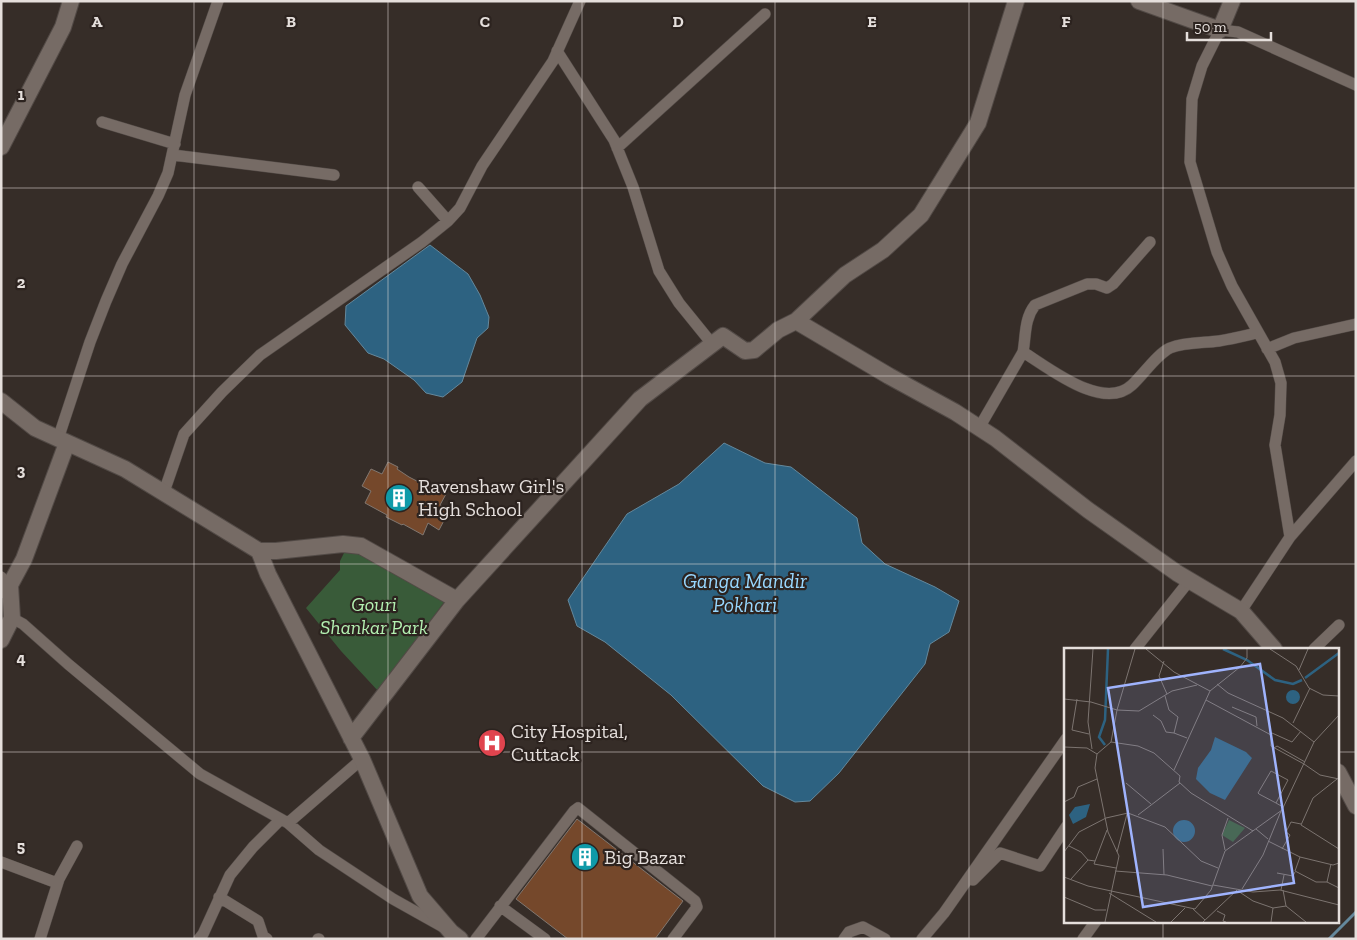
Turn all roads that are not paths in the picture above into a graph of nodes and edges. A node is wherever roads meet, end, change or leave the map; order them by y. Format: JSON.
{"nodes":[{"id":1,"x":71,"y":1,"type":"edge"},
{"id":2,"x":218,"y":1,"type":"edge"},
{"id":3,"x":580,"y":1,"type":"edge"},
{"id":4,"x":1016,"y":1,"type":"edge"},
{"id":5,"x":1139,"y":1,"type":"edge"},
{"id":6,"x":1232,"y":1,"type":"edge"},
{"id":7,"x":765,"y":14,"type":"dead end"},
{"id":8,"x":1220,"y":30,"type":"junction"},
{"id":9,"x":557,"y":51,"type":"junction"},
{"id":10,"x":1356,"y":85,"type":"edge"},
{"id":11,"x":102,"y":122,"type":"dead end"},
{"id":12,"x":1,"y":147,"type":"edge"},
{"id":13,"x":617,"y":148,"type":"junction"},
{"id":14,"x":174,"y":150,"type":"junction"},
{"id":15,"x":334,"y":174,"type":"dead end"},
{"id":16,"x":418,"y":186,"type":"dead end"},
{"id":17,"x":448,"y":221,"type":"junction"},
{"id":18,"x":1150,"y":242,"type":"dead end"},
{"id":19,"x":796,"y":321,"type":"junction"},
{"id":20,"x":1356,"y":324,"type":"edge"},
{"id":21,"x":1257,"y":333,"type":"junction"},
{"id":22,"x":713,"y":344,"type":"junction"},
{"id":23,"x":1267,"y":349,"type":"junction"},
{"id":24,"x":1023,"y":352,"type":"junction"},
{"id":25,"x":1,"y":401,"type":"edge"},
{"id":26,"x":979,"y":428,"type":"junction"},
{"id":27,"x":63,"y":441,"type":"junction"},
{"id":28,"x":1356,"y":461,"type":"edge"},
{"id":29,"x":164,"y":492,"type":"junction"},
{"id":30,"x":1290,"y":537,"type":"junction"},
{"id":31,"x":259,"y":551,"type":"junction"},
{"id":32,"x":1189,"y":581,"type":"junction"},
{"id":33,"x":4,"y":585,"type":"edge"},
{"id":34,"x":457,"y":600,"type":"junction"},
{"id":35,"x":1240,"y":611,"type":"junction"},
{"id":36,"x":12,"y":618,"type":"junction"},
{"id":37,"x":1339,"y":624,"type":"dead end"},
{"id":38,"x":1,"y":640,"type":"edge"},
{"id":39,"x":1136,"y":648,"type":"edge"},
{"id":40,"x":1273,"y":648,"type":"edge"},
{"id":41,"x":1315,"y":648,"type":"edge"},
{"id":42,"x":351,"y":738,"type":"junction"},
{"id":43,"x":1064,"y":742,"type":"edge"},
{"id":44,"x":362,"y":759,"type":"junction"},
{"id":45,"x":1340,"y":776,"type":"edge"},
{"id":46,"x":1356,"y":806,"type":"edge"},
{"id":47,"x":285,"y":821,"type":"junction"},
{"id":48,"x":1064,"y":829,"type":"edge"},
{"id":49,"x":77,"y":846,"type":"dead end"},
{"id":50,"x":1,"y":862,"type":"edge"},
{"id":51,"x":57,"y":883,"type":"junction"},
{"id":52,"x":219,"y":897,"type":"junction"},
{"id":53,"x":500,"y":906,"type":"junction"},
{"id":54,"x":1095,"y":922,"type":"edge"},
{"id":55,"x":455,"y":935,"type":"edge"},
{"id":56,"x":40,"y":939,"type":"edge"},
{"id":57,"x":199,"y":939,"type":"edge"},
{"id":58,"x":267,"y":939,"type":"edge"},
{"id":59,"x":476,"y":939,"type":"edge"},
{"id":60,"x":545,"y":939,"type":"edge"},
{"id":61,"x":673,"y":939,"type":"edge"},
{"id":62,"x":844,"y":939,"type":"edge"},
{"id":63,"x":885,"y":939,"type":"edge"},
{"id":64,"x":922,"y":939,"type":"edge"},
{"id":65,"x":932,"y":939,"type":"edge"},
{"id":66,"x":1083,"y":939,"type":"edge"}],
"edges":[{"from":1,"to":12,"type":"street"},
{"from":2,"to":14,"type":"street"},
{"from":3,"to":9,"type":"street"},
{"from":4,"to":19,"type":"street"},
{"from":5,"to":8,"type":"street"},
{"from":6,"to":8,"type":"street"},
{"from":7,"to":13,"type":"street"},
{"from":8,"to":10,"type":"street"},
{"from":8,"to":21,"type":"street"},
{"from":9,"to":13,"type":"street"},
{"from":9,"to":17,"type":"street"},
{"from":11,"to":14,"type":"street"},
{"from":13,"to":22,"type":"street"},
{"from":14,"to":15,"type":"street"},
{"from":14,"to":27,"type":"street"},
{"from":16,"to":17,"type":"street"},
{"from":17,"to":29,"type":"street"},
{"from":18,"to":24,"type":"street"},
{"from":19,"to":22,"type":"street"},
{"from":19,"to":26,"type":"street"},
{"from":20,"to":23,"type":"street"},
{"from":21,"to":23,"type":"street"},
{"from":21,"to":24,"type":"street"},
{"from":22,"to":34,"type":"street"},
{"from":23,"to":30,"type":"street"},
{"from":24,"to":26,"type":"street"},
{"from":25,"to":27,"type":"street"},
{"from":26,"to":32,"type":"street"},
{"from":27,"to":29,"type":"street"},
{"from":27,"to":33,"type":"street"},
{"from":28,"to":30,"type":"street"},
{"from":29,"to":31,"type":"street"},
{"from":30,"to":35,"type":"street"},
{"from":31,"to":34,"type":"street"},
{"from":31,"to":42,"type":"street"},
{"from":32,"to":35,"type":"street"},
{"from":32,"to":39,"type":"street"},
{"from":33,"to":36,"type":"street"},
{"from":34,"to":42,"type":"street"},
{"from":35,"to":40,"type":"street"},
{"from":36,"to":38,"type":"street"},
{"from":36,"to":47,"type":"street"},
{"from":37,"to":41,"type":"street"},
{"from":42,"to":44,"type":"street"},
{"from":43,"to":64,"type":"street"},
{"from":44,"to":47,"type":"street"},
{"from":44,"to":55,"type":"street"},
{"from":45,"to":46,"type":"street"},
{"from":47,"to":52,"type":"street"},
{"from":47,"to":55,"type":"street"},
{"from":48,"to":65,"type":"street"},
{"from":49,"to":51,"type":"street"},
{"from":50,"to":51,"type":"street"},
{"from":51,"to":56,"type":"street"},
{"from":52,"to":57,"type":"street"},
{"from":52,"to":58,"type":"street"},
{"from":53,"to":59,"type":"street"},
{"from":53,"to":60,"type":"street"},
{"from":53,"to":61,"type":"street"},
{"from":54,"to":66,"type":"street"},
{"from":62,"to":63,"type":"street"}]}
